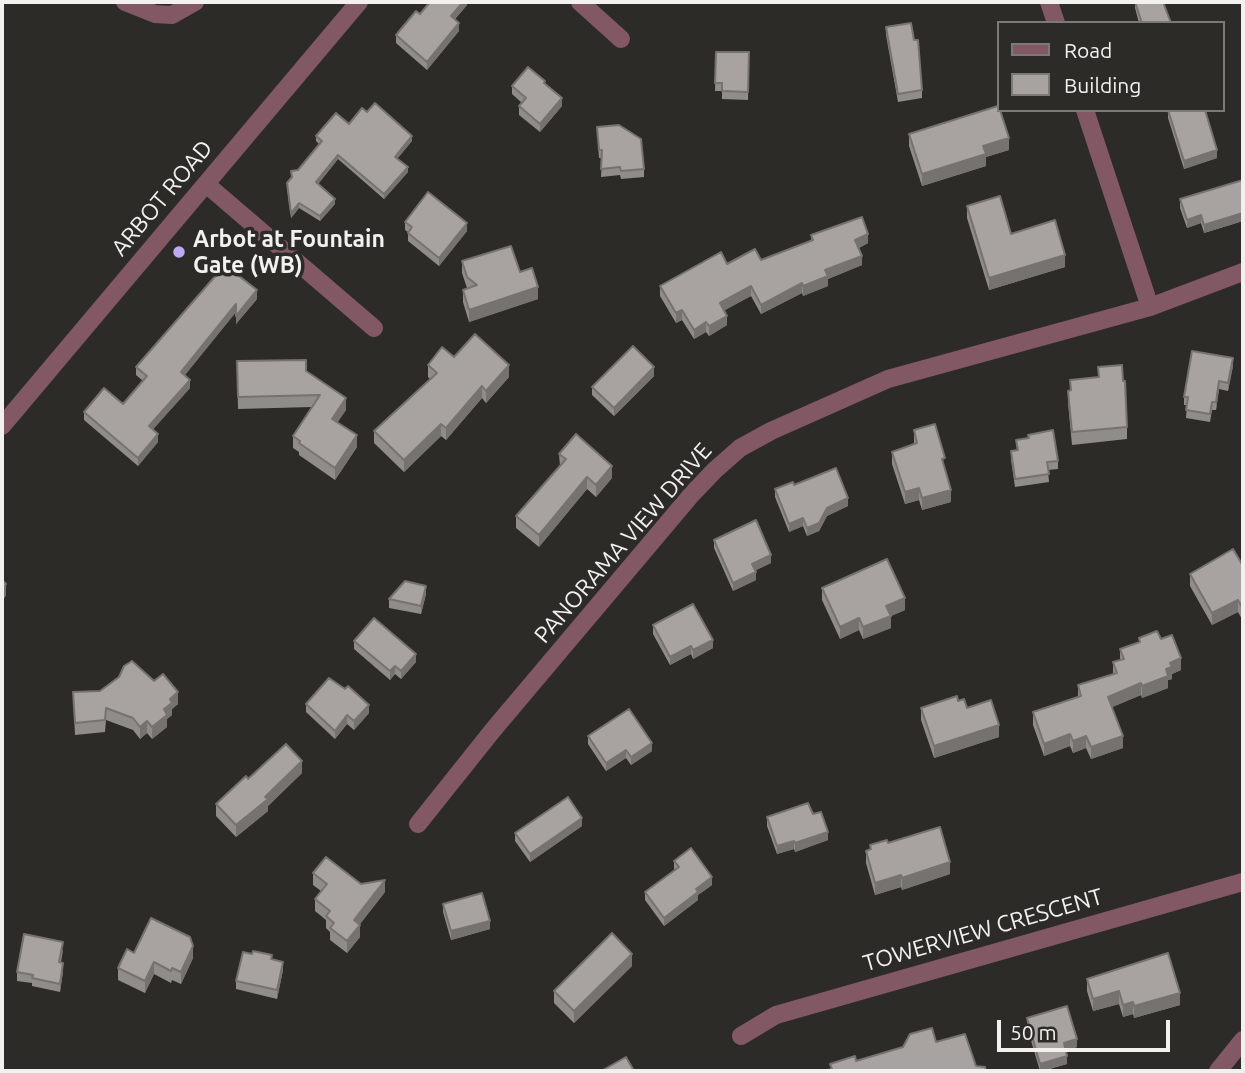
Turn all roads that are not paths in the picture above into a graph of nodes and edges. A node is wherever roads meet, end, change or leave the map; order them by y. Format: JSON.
{"nodes":[{"id":1,"x":125,"y":2,"type":"edge"},
{"id":2,"x":195,"y":2,"type":"edge"},
{"id":3,"x":359,"y":2,"type":"edge"},
{"id":4,"x":580,"y":2,"type":"edge"},
{"id":5,"x":1049,"y":2,"type":"edge"},
{"id":6,"x":1055,"y":21,"type":"edge"},
{"id":7,"x":621,"y":39,"type":"dead end"},
{"id":8,"x":1086,"y":112,"type":"edge"},
{"id":9,"x":206,"y":184,"type":"junction"},
{"id":10,"x":1243,"y":272,"type":"edge"},
{"id":11,"x":1150,"y":307,"type":"junction"},
{"id":12,"x":374,"y":328,"type":"dead end"},
{"id":13,"x":2,"y":426,"type":"edge"},
{"id":14,"x":418,"y":824,"type":"dead end"},
{"id":15,"x":1243,"y":881,"type":"edge"},
{"id":16,"x":741,"y":1036,"type":"dead end"},
{"id":17,"x":1243,"y":1040,"type":"edge"},
{"id":18,"x":1218,"y":1071,"type":"edge"}],
"edges":[{"from":1,"to":2,"type":"street"},
{"from":3,"to":9,"type":"street","name":"ARBOT ROAD"},
{"from":4,"to":7,"type":"street"},
{"from":5,"to":6,"type":"street"},
{"from":8,"to":11,"type":"street"},
{"from":9,"to":12,"type":"street"},
{"from":9,"to":13,"type":"street","name":"ARBOT ROAD"},
{"from":10,"to":11,"type":"street","name":"PANORAMA VIEW DRIVE"},
{"from":11,"to":14,"type":"street","name":"PANORAMA VIEW DRIVE"},
{"from":15,"to":16,"type":"street","name":"TOWERVIEW CRESCENT"},
{"from":17,"to":18,"type":"street"}]}
